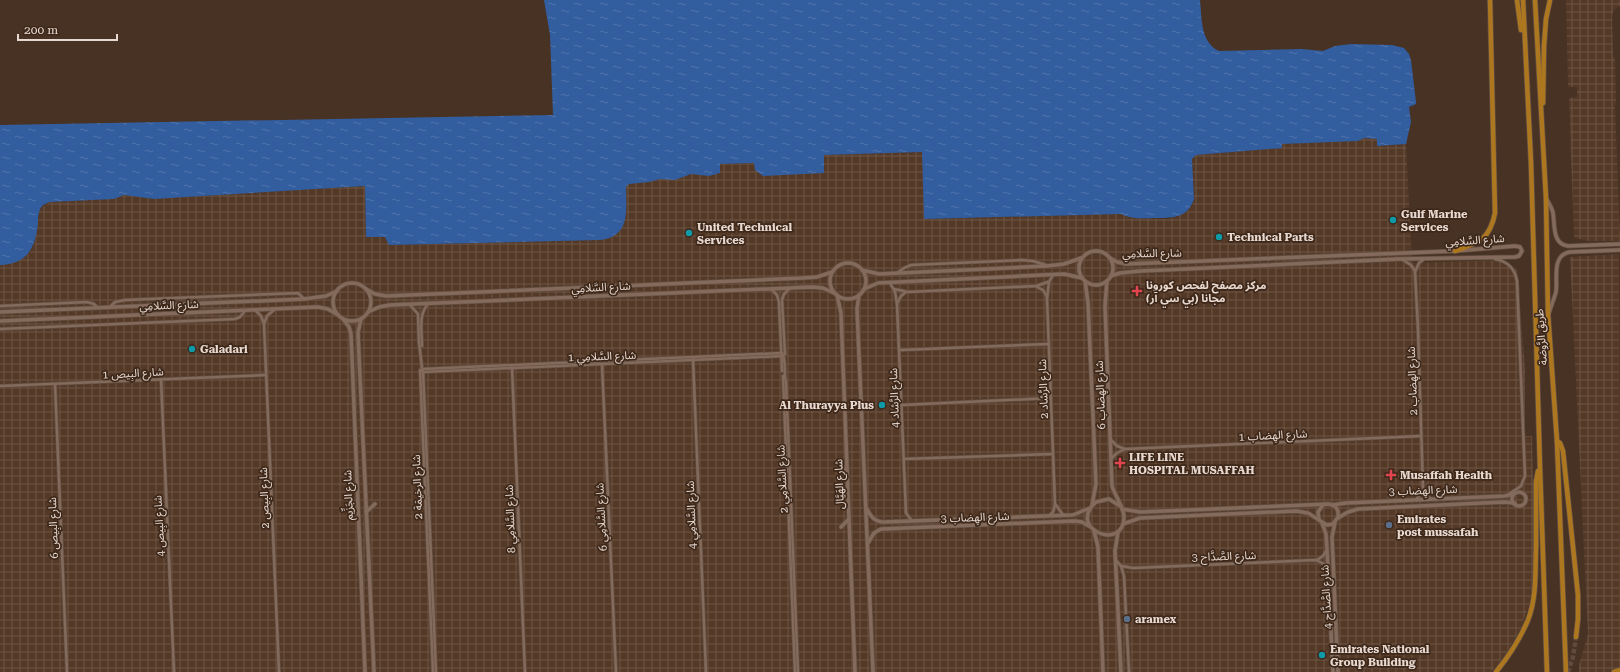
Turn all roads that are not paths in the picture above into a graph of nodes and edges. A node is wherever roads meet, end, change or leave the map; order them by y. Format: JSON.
{"nodes":[{"id":1,"x":1490,"y":0,"type":"edge"},
{"id":2,"x":1518,"y":0,"type":"edge"},
{"id":3,"x":1523,"y":0,"type":"edge"},
{"id":4,"x":1535,"y":0,"type":"edge"},
{"id":5,"x":1550,"y":0,"type":"edge"},
{"id":6,"x":1524,"y":48,"type":"junction"},
{"id":7,"x":1542,"y":111,"type":"junction"},
{"id":8,"x":1546,"y":198,"type":"junction"},
{"id":9,"x":1620,"y":244,"type":"edge"},
{"id":10,"x":1620,"y":250,"type":"edge"},
{"id":11,"x":1455,"y":251,"type":"junction"},
{"id":12,"x":1486,"y":257,"type":"junction"},
{"id":13,"x":1081,"y":258,"type":"junction"},
{"id":14,"x":1110,"y":258,"type":"junction"},
{"id":15,"x":1399,"y":259,"type":"junction"},
{"id":16,"x":1424,"y":259,"type":"junction"},
{"id":17,"x":1047,"y":266,"type":"junction"},
{"id":18,"x":862,"y":270,"type":"junction"},
{"id":19,"x":832,"y":272,"type":"junction"},
{"id":20,"x":1415,"y":272,"type":"junction"},
{"id":21,"x":897,"y":273,"type":"junction"},
{"id":22,"x":1053,"y":275,"type":"junction"},
{"id":23,"x":1111,"y":276,"type":"junction"},
{"id":24,"x":1083,"y":279,"type":"junction"},
{"id":25,"x":1106,"y":281,"type":"junction"},
{"id":26,"x":1049,"y":282,"type":"junction"},
{"id":27,"x":890,"y":283,"type":"junction"},
{"id":28,"x":1036,"y":286,"type":"junction"},
{"id":29,"x":791,"y":288,"type":"junction"},
{"id":30,"x":366,"y":289,"type":"junction"},
{"id":31,"x":771,"y":289,"type":"junction"},
{"id":32,"x":864,"y":289,"type":"junction"},
{"id":33,"x":894,"y":289,"type":"junction"},
{"id":34,"x":337,"y":291,"type":"junction"},
{"id":35,"x":908,"y":292,"type":"junction"},
{"id":36,"x":836,"y":294,"type":"junction"},
{"id":37,"x":859,"y":295,"type":"junction"},
{"id":38,"x":304,"y":299,"type":"junction"},
{"id":39,"x":1047,"y":299,"type":"junction"},
{"id":40,"x":410,"y":304,"type":"junction"},
{"id":41,"x":428,"y":304,"type":"junction"},
{"id":42,"x":897,"y":304,"type":"junction"},
{"id":43,"x":0,"y":306,"type":"edge"},
{"id":44,"x":99,"y":308,"type":"junction"},
{"id":45,"x":109,"y":308,"type":"junction"},
{"id":46,"x":275,"y":309,"type":"junction"},
{"id":47,"x":245,"y":310,"type":"junction"},
{"id":48,"x":255,"y":310,"type":"junction"},
{"id":49,"x":0,"y":312,"type":"edge"},
{"id":50,"x":368,"y":312,"type":"junction"},
{"id":51,"x":1548,"y":314,"type":"junction"},
{"id":52,"x":338,"y":315,"type":"junction"},
{"id":53,"x":343,"y":319,"type":"junction"},
{"id":54,"x":361,"y":319,"type":"junction"},
{"id":55,"x":0,"y":321,"type":"edge"},
{"id":56,"x":264,"y":324,"type":"junction"},
{"id":57,"x":0,"y":329,"type":"edge"},
{"id":58,"x":1049,"y":344,"type":"junction"},
{"id":59,"x":900,"y":350,"type":"junction"},
{"id":60,"x":783,"y":355,"type":"junction"},
{"id":61,"x":693,"y":359,"type":"junction"},
{"id":62,"x":602,"y":363,"type":"junction"},
{"id":63,"x":512,"y":366,"type":"junction"},
{"id":64,"x":422,"y":370,"type":"junction"},
{"id":65,"x":266,"y":375,"type":"junction"},
{"id":66,"x":161,"y":379,"type":"junction"},
{"id":67,"x":55,"y":384,"type":"junction"},
{"id":68,"x":0,"y":386,"type":"edge"},
{"id":69,"x":1051,"y":398,"type":"junction"},
{"id":70,"x":902,"y":405,"type":"junction"},
{"id":71,"x":1421,"y":436,"type":"junction"},
{"id":72,"x":1111,"y":440,"type":"junction"},
{"id":73,"x":1557,"y":441,"type":"junction"},
{"id":74,"x":1125,"y":449,"type":"junction"},
{"id":75,"x":1053,"y":454,"type":"junction"},
{"id":76,"x":904,"y":459,"type":"junction"},
{"id":77,"x":1111,"y":459,"type":"junction"},
{"id":78,"x":839,"y":463,"type":"dead end"},
{"id":79,"x":1540,"y":468,"type":"junction"},
{"id":80,"x":847,"y":471,"type":"junction"},
{"id":81,"x":1423,"y":489,"type":"junction"},
{"id":82,"x":1514,"y":494,"type":"junction"},
{"id":83,"x":1501,"y":496,"type":"junction"},
{"id":84,"x":1432,"y":499,"type":"junction"},
{"id":85,"x":1416,"y":500,"type":"junction"},
{"id":86,"x":1515,"y":503,"type":"junction"},
{"id":87,"x":375,"y":504,"type":"dead end"},
{"id":88,"x":1332,"y":504,"type":"junction"},
{"id":89,"x":1056,"y":505,"type":"junction"},
{"id":90,"x":1323,"y":505,"type":"junction"},
{"id":91,"x":866,"y":507,"type":"junction"},
{"id":92,"x":1091,"y":507,"type":"junction"},
{"id":93,"x":1121,"y":507,"type":"junction"},
{"id":94,"x":366,"y":512,"type":"junction"},
{"id":95,"x":906,"y":513,"type":"junction"},
{"id":96,"x":1063,"y":515,"type":"junction"},
{"id":97,"x":1050,"y":516,"type":"junction"},
{"id":98,"x":849,"y":519,"type":"junction"},
{"id":99,"x":1336,"y":520,"type":"junction"},
{"id":100,"x":912,"y":521,"type":"junction"},
{"id":101,"x":1321,"y":521,"type":"junction"},
{"id":102,"x":891,"y":522,"type":"junction"},
{"id":103,"x":901,"y":522,"type":"junction"},
{"id":104,"x":1123,"y":524,"type":"junction"},
{"id":105,"x":841,"y":527,"type":"dead end"},
{"id":106,"x":1091,"y":527,"type":"junction"},
{"id":107,"x":891,"y":529,"type":"junction"},
{"id":108,"x":1119,"y":530,"type":"junction"},
{"id":109,"x":1094,"y":531,"type":"junction"},
{"id":110,"x":867,"y":546,"type":"junction"},
{"id":111,"x":1327,"y":549,"type":"junction"},
{"id":112,"x":1115,"y":560,"type":"junction"},
{"id":113,"x":1316,"y":560,"type":"junction"},
{"id":114,"x":1121,"y":566,"type":"junction"},
{"id":115,"x":1328,"y":566,"type":"junction"},
{"id":116,"x":1133,"y":568,"type":"junction"},
{"id":117,"x":1124,"y":576,"type":"junction"},
{"id":118,"x":1576,"y":637,"type":"tunnel mouth"},
{"id":119,"x":1620,"y":670,"type":"edge"},
{"id":120,"x":67,"y":672,"type":"edge"},
{"id":121,"x":174,"y":672,"type":"edge"},
{"id":122,"x":279,"y":672,"type":"edge"},
{"id":123,"x":365,"y":672,"type":"edge"},
{"id":124,"x":374,"y":672,"type":"edge"},
{"id":125,"x":435,"y":672,"type":"edge"},
{"id":126,"x":525,"y":672,"type":"edge"},
{"id":127,"x":616,"y":672,"type":"edge"},
{"id":128,"x":706,"y":672,"type":"edge"},
{"id":129,"x":795,"y":672,"type":"edge"},
{"id":130,"x":798,"y":672,"type":"edge"},
{"id":131,"x":856,"y":672,"type":"edge"},
{"id":132,"x":873,"y":672,"type":"edge"},
{"id":133,"x":1103,"y":672,"type":"edge"},
{"id":134,"x":1121,"y":672,"type":"edge"},
{"id":135,"x":1129,"y":672,"type":"edge"},
{"id":136,"x":1333,"y":672,"type":"edge"},
{"id":137,"x":1338,"y":672,"type":"edge"},
{"id":138,"x":1496,"y":672,"type":"edge"},
{"id":139,"x":1547,"y":672,"type":"edge"},
{"id":140,"x":1566,"y":672,"type":"edge"},
{"id":141,"x":1614,"y":672,"type":"edge"}],
"edges":[{"from":1,"to":11,"type":"highway"},
{"from":2,"to":6,"type":"highway"},
{"from":3,"to":6,"type":"highway","name":"طريق الرَّوضة"},
{"from":4,"to":7,"type":"highway","name":"طريق الرَّوضة"},
{"from":5,"to":7,"type":"highway"},
{"from":6,"to":79,"type":"highway","name":"طريق الرَّوضة"},
{"from":7,"to":8,"type":"highway","name":"طريق الرَّوضة"},
{"from":8,"to":9,"type":"street"},
{"from":8,"to":51,"type":"highway","name":"طريق الرَّوضة"},
{"from":10,"to":51,"type":"street"},
{"from":11,"to":12,"type":"street","name":"شارع السَّلامِي"},
{"from":11,"to":14,"type":"street","name":"شارع السَّلامِي"},
{"from":12,"to":16,"type":"street","name":"شارع السَّلامِي"},
{"from":12,"to":83,"type":"street"},
{"from":13,"to":14,"type":"street"},
{"from":13,"to":17,"type":"street"},
{"from":13,"to":24,"type":"street"},
{"from":14,"to":23,"type":"street"},
{"from":15,"to":16,"type":"street","name":"شارع السَّلامِي"},
{"from":15,"to":20,"type":"street"},
{"from":15,"to":23,"type":"street","name":"شارع السَّلامِي"},
{"from":16,"to":20,"type":"street"},
{"from":17,"to":21,"type":"street"},
{"from":17,"to":21,"type":"street"},
{"from":18,"to":19,"type":"street"},
{"from":18,"to":21,"type":"street"},
{"from":18,"to":32,"type":"street"},
{"from":19,"to":30,"type":"street","name":"شارع السَّلامِي"},
{"from":19,"to":36,"type":"street"},
{"from":20,"to":71,"type":"street","name":"شارع الهِضاب 2"},
{"from":22,"to":24,"type":"street"},
{"from":22,"to":26,"type":"street","name":"شارع الرَّشاد 2"},
{"from":22,"to":27,"type":"street"},
{"from":23,"to":25,"type":"street"},
{"from":24,"to":25,"type":"street"},
{"from":24,"to":92,"type":"street","name":"شارع الهِضاب 6"},
{"from":25,"to":72,"type":"street","name":"شارع الهِضاب 6"},
{"from":26,"to":28,"type":"street"},
{"from":26,"to":39,"type":"street","name":"شارع الرَّشاد 2"},
{"from":27,"to":32,"type":"street"},
{"from":27,"to":33,"type":"street","name":"شارع الرَّشاد 4"},
{"from":28,"to":35,"type":"street"},
{"from":28,"to":39,"type":"street"},
{"from":29,"to":31,"type":"street","name":"شارع السَّلامِي"},
{"from":29,"to":36,"type":"street","name":"شارع السَّلامِي"},
{"from":29,"to":60,"type":"street","name":"شارع السَّلامِي 2"},
{"from":30,"to":34,"type":"street"},
{"from":30,"to":50,"type":"street"},
{"from":31,"to":41,"type":"street","name":"شارع السَّلامِي"},
{"from":31,"to":60,"type":"street","name":"شارع السَّلامِي 2"},
{"from":32,"to":37,"type":"street"},
{"from":33,"to":35,"type":"street"},
{"from":33,"to":42,"type":"street","name":"شارع الرَّشاد 4"},
{"from":34,"to":38,"type":"street","name":"شارع السَّلامِي"},
{"from":34,"to":52,"type":"street"},
{"from":35,"to":42,"type":"street"},
{"from":36,"to":37,"type":"street"},
{"from":36,"to":80,"type":"street","name":"شارع الهَيَّال"},
{"from":37,"to":91,"type":"street"},
{"from":38,"to":45,"type":"street","name":"شارع السَّلامِي"},
{"from":38,"to":45,"type":"street"},
{"from":39,"to":58,"type":"street","name":"شارع الرَّشاد 2"},
{"from":40,"to":41,"type":"street","name":"شارع السَّلامِي"},
{"from":40,"to":50,"type":"street","name":"شارع السَّلامِي"},
{"from":40,"to":64,"type":"street"},
{"from":41,"to":64,"type":"street","name":"شارع الرخيمَة 2"},
{"from":42,"to":59,"type":"street","name":"شارع الرَّشاد 4"},
{"from":43,"to":44,"type":"street"},
{"from":44,"to":45,"type":"street","name":"شارع السَّلامِي"},
{"from":44,"to":49,"type":"street","name":"شارع السَّلامِي"},
{"from":46,"to":48,"type":"street","name":"شارع السَّلامِي"},
{"from":46,"to":52,"type":"street","name":"شارع السَّلامِي"},
{"from":46,"to":56,"type":"street"},
{"from":47,"to":48,"type":"street","name":"شارع السَّلامِي"},
{"from":47,"to":55,"type":"street","name":"شارع السَّلامِي"},
{"from":47,"to":57,"type":"street"},
{"from":48,"to":56,"type":"street"},
{"from":50,"to":54,"type":"street"},
{"from":51,"to":73,"type":"highway","name":"طريق الرَّوضة"},
{"from":52,"to":53,"type":"street"},
{"from":53,"to":54,"type":"street"},
{"from":53,"to":123,"type":"street","name":"شارع الجَزِّيم"},
{"from":54,"to":94,"type":"street","name":"شارع الجَزِّيم"},
{"from":56,"to":65,"type":"street","name":"شارع البِيص 2"},
{"from":58,"to":59,"type":"street"},
{"from":58,"to":69,"type":"street","name":"شارع الرَّشاد 2"},
{"from":59,"to":70,"type":"street","name":"شارع الرَّشاد 4"},
{"from":60,"to":61,"type":"street","name":"شارع السَّلامِي 1"},
{"from":60,"to":129,"type":"street","name":"شارع السَّلامِي 2"},
{"from":60,"to":130,"type":"street","name":"شارع السَّلامِي 2"},
{"from":61,"to":62,"type":"street","name":"شارع السَّلامِي 1"},
{"from":61,"to":128,"type":"street","name":"شارع السَّلامِي 4"},
{"from":62,"to":63,"type":"street","name":"شارع السَّلامِي 1"},
{"from":62,"to":127,"type":"street","name":"شارع السَّلامِي 6"},
{"from":63,"to":64,"type":"street","name":"شارع السَّلامِي 1"},
{"from":63,"to":126,"type":"street","name":"شارع السَّلامِي 8"},
{"from":64,"to":125,"type":"street","name":"شارع الرخيمَة 2"},
{"from":65,"to":66,"type":"street","name":"شارع البِيص 1"},
{"from":65,"to":122,"type":"street","name":"شارع البِيص 2"},
{"from":66,"to":67,"type":"street","name":"شارع البِيص 1"},
{"from":66,"to":121,"type":"street","name":"شارع البِيص 4"},
{"from":67,"to":68,"type":"street","name":"شارع البِيص 1"},
{"from":67,"to":120,"type":"street","name":"شارع البِيص 6"},
{"from":69,"to":70,"type":"street"},
{"from":69,"to":75,"type":"street","name":"شارع الرَّشاد 2"},
{"from":70,"to":76,"type":"street","name":"شارع الرَّشاد 4"},
{"from":71,"to":74,"type":"street","name":"شارع الهِضاب 1"},
{"from":71,"to":81,"type":"street","name":"شارع الهِضاب 2"},
{"from":72,"to":74,"type":"street"},
{"from":72,"to":77,"type":"street","name":"شارع الهِضاب 6"},
{"from":73,"to":118,"type":"highway"},
{"from":73,"to":140,"type":"highway","name":"طريق الرَّوضة"},
{"from":74,"to":77,"type":"street"},
{"from":75,"to":76,"type":"street"},
{"from":75,"to":89,"type":"street","name":"شارع الرَّشاد 2"},
{"from":76,"to":95,"type":"street","name":"شارع الرَّشاد 4"},
{"from":77,"to":93,"type":"street","name":"شارع الهِضاب 6"},
{"from":78,"to":80,"type":"street"},
{"from":79,"to":138,"type":"highway"},
{"from":79,"to":139,"type":"highway","name":"طريق الرَّوضة"},
{"from":80,"to":98,"type":"street","name":"شارع الهَيَّال"},
{"from":81,"to":84,"type":"street"},
{"from":81,"to":85,"type":"street"},
{"from":82,"to":83,"type":"street","name":"شارع الهِضاب 3"},
{"from":82,"to":86,"type":"street"},
{"from":82,"to":86,"type":"street"},
{"from":83,"to":84,"type":"street","name":"شارع الهِضاب 3"},
{"from":84,"to":85,"type":"street","name":"شارع الهِضاب 3"},
{"from":85,"to":88,"type":"street","name":"شارع الهِضاب 3"},
{"from":86,"to":99,"type":"street","name":"شارع الهِضاب 3"},
{"from":87,"to":94,"type":"street"},
{"from":88,"to":90,"type":"street"},
{"from":88,"to":99,"type":"street"},
{"from":89,"to":96,"type":"street"},
{"from":89,"to":97,"type":"street"},
{"from":90,"to":93,"type":"street"},
{"from":90,"to":101,"type":"street"},
{"from":91,"to":102,"type":"street","name":"شارع الهِضاب 3"},
{"from":91,"to":110,"type":"street"},
{"from":92,"to":93,"type":"street"},
{"from":92,"to":96,"type":"street","name":"شارع الهِضاب 3"},
{"from":92,"to":106,"type":"street"},
{"from":93,"to":104,"type":"street"},
{"from":94,"to":124,"type":"street","name":"شارع الجَزِّيم"},
{"from":95,"to":100,"type":"street"},
{"from":95,"to":103,"type":"street"},
{"from":96,"to":97,"type":"street","name":"شارع الهِضاب 3"},
{"from":97,"to":100,"type":"street","name":"شارع الهِضاب 3"},
{"from":98,"to":105,"type":"street"},
{"from":98,"to":131,"type":"street","name":"شارع الهَيَّال"},
{"from":99,"to":101,"type":"street"},
{"from":99,"to":137,"type":"street","name":"شارع الصَّدَّاح 4"},
{"from":100,"to":103,"type":"street","name":"شارع الهِضاب 3"},
{"from":101,"to":104,"type":"street"},
{"from":101,"to":111,"type":"street","name":"شارع الصَّدَّاح 4"},
{"from":102,"to":103,"type":"street","name":"شارع الهِضاب 3"},
{"from":102,"to":107,"type":"street"},
{"from":104,"to":108,"type":"street"},
{"from":106,"to":107,"type":"street","name":"شارع الهِضاب 3"},
{"from":106,"to":109,"type":"street"},
{"from":107,"to":110,"type":"street","name":"شارع الهِضاب 3"},
{"from":108,"to":109,"type":"street"},
{"from":108,"to":112,"type":"street"},
{"from":109,"to":133,"type":"street"},
{"from":110,"to":132,"type":"street"},
{"from":111,"to":113,"type":"street"},
{"from":111,"to":115,"type":"street","name":"شارع الصَّدَّاح 4"},
{"from":112,"to":114,"type":"street"},
{"from":112,"to":134,"type":"street"},
{"from":113,"to":115,"type":"street","name":"شارع الصَّدَّاح 3"},
{"from":113,"to":116,"type":"street","name":"شارع الصَّدَّاح 3"},
{"from":114,"to":116,"type":"street","name":"شارع الصَّدَّاح 3"},
{"from":114,"to":117,"type":"street"},
{"from":115,"to":136,"type":"street","name":"شارع الصَّدَّاح 4"},
{"from":116,"to":117,"type":"street","name":"شارع الصَّدَّاح 3"},
{"from":117,"to":135,"type":"street"},
{"from":119,"to":141,"type":"highway"}]}
